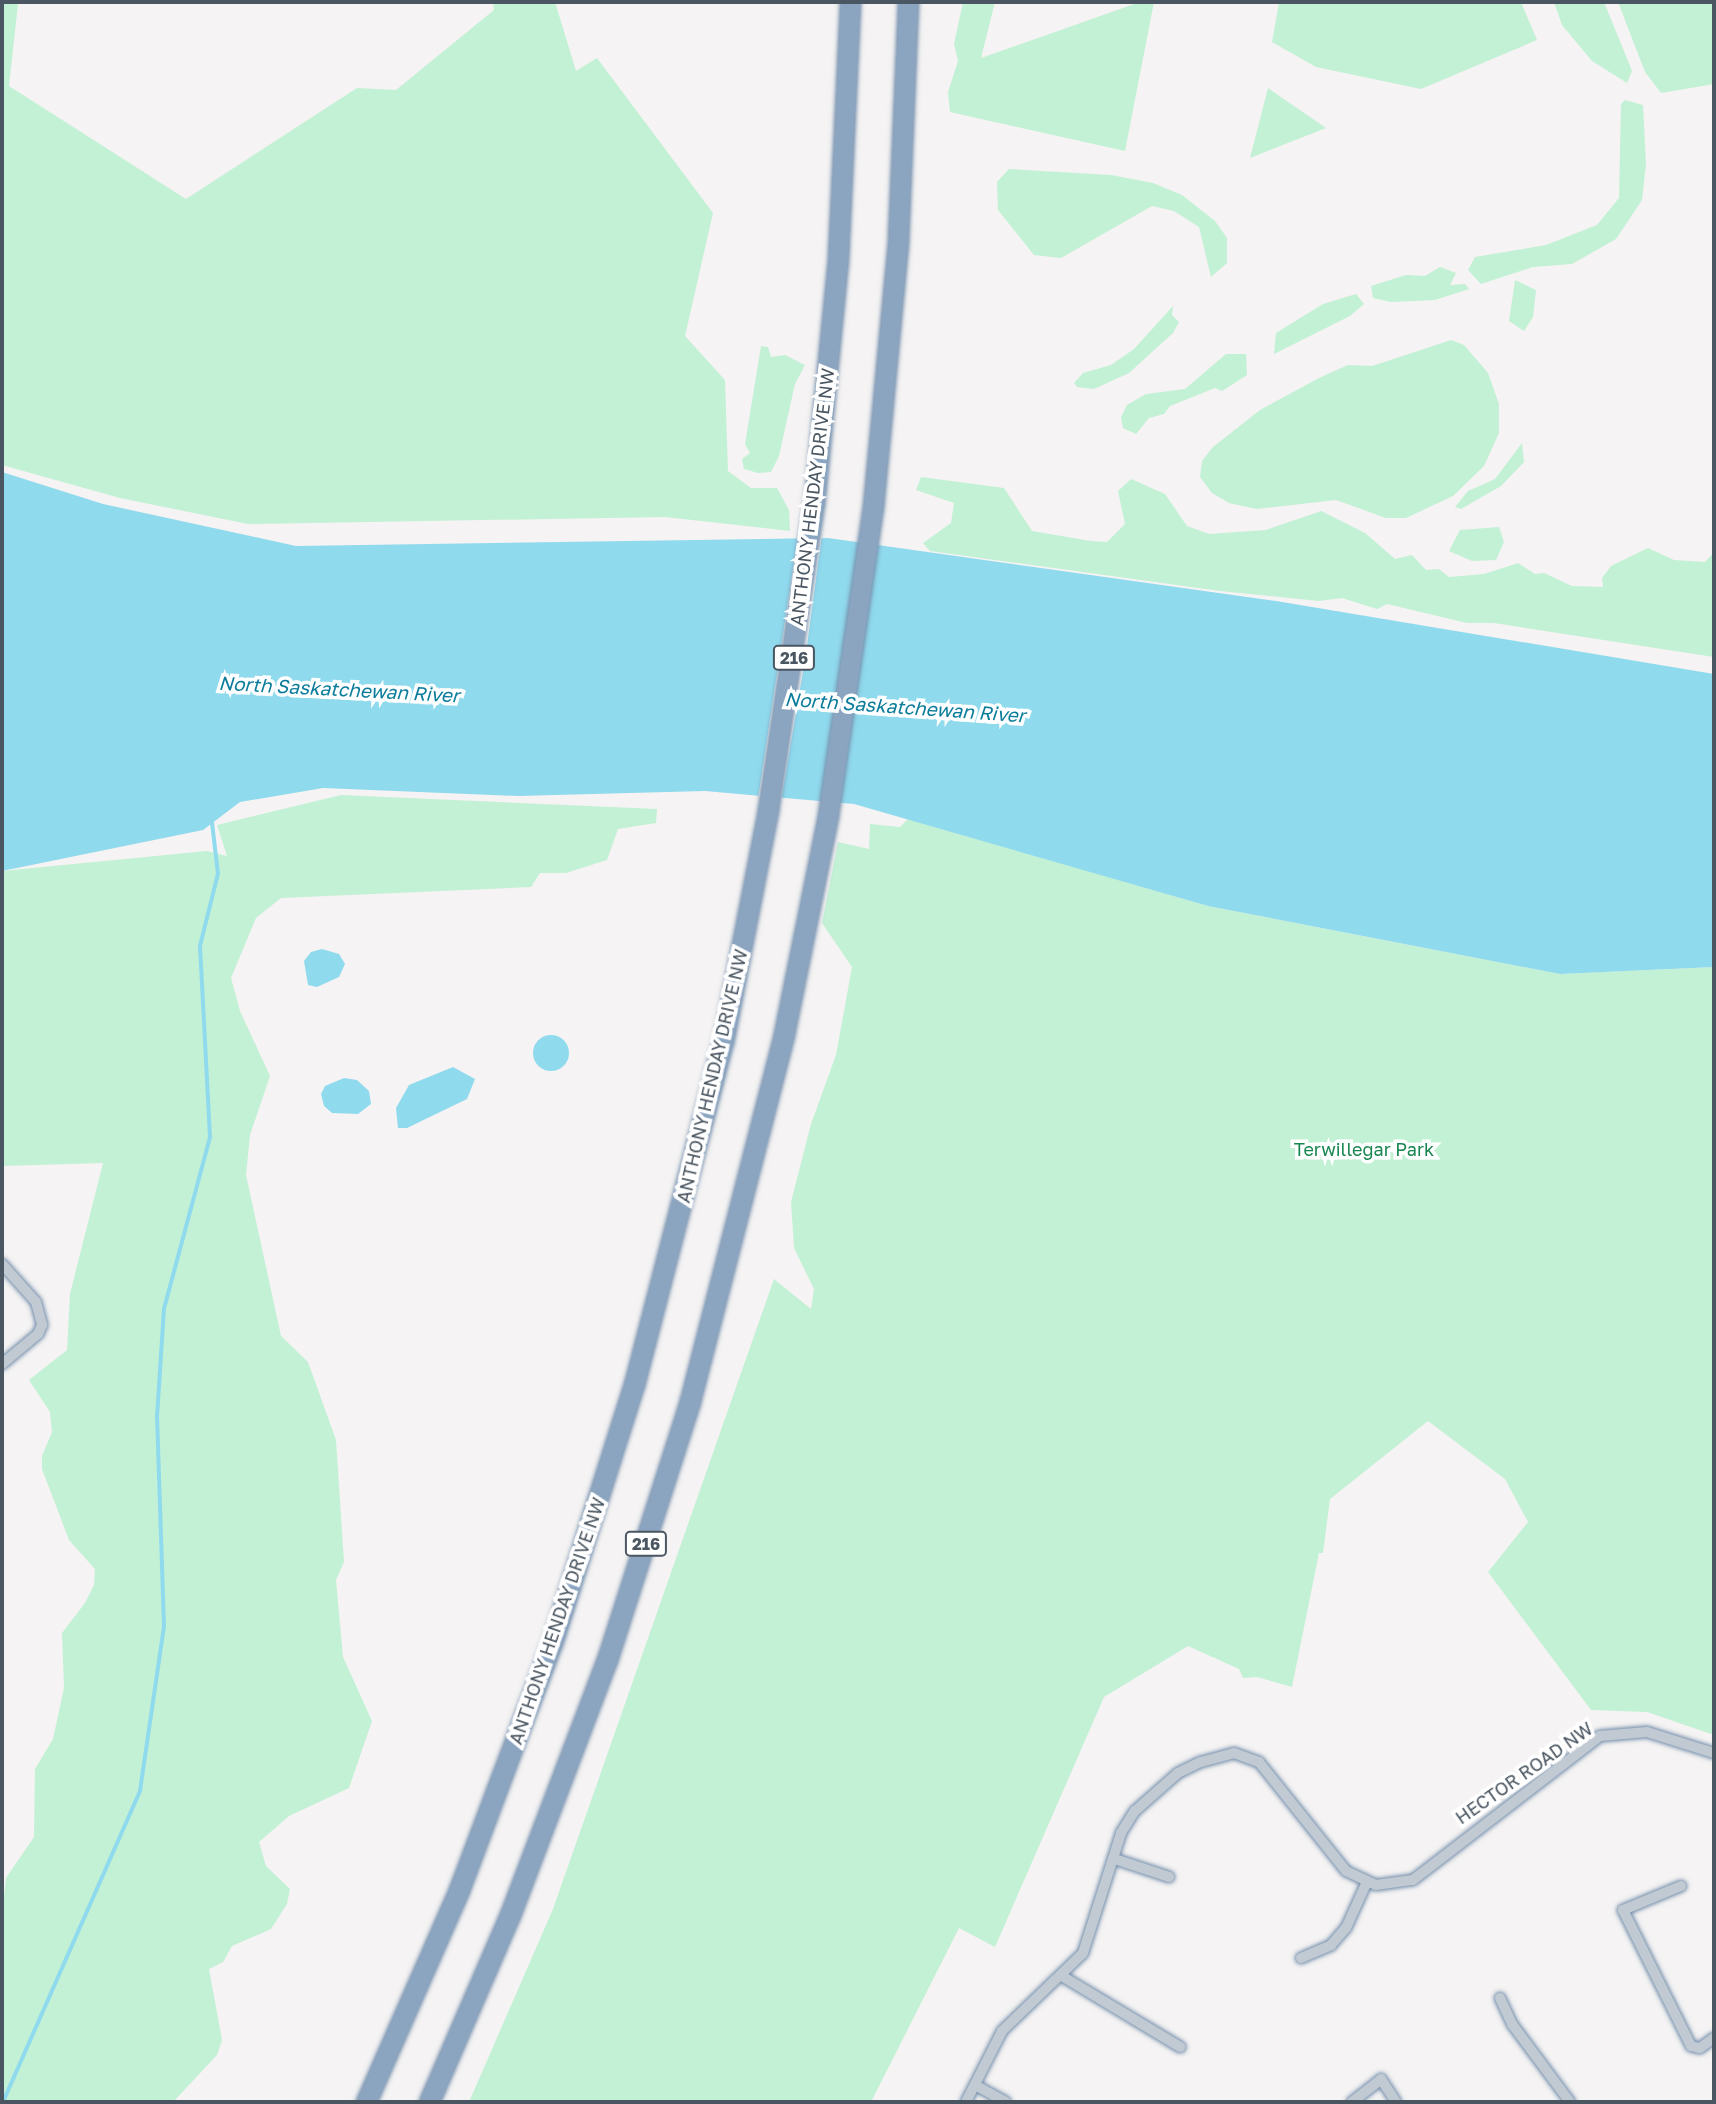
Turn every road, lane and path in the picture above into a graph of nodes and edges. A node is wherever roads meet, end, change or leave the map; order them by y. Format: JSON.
{"nodes":[{"id":1,"x":850,"y":2,"type":"edge"},
{"id":2,"x":908,"y":2,"type":"edge"},
{"id":3,"x":917,"y":2,"type":"edge"},
{"id":4,"x":906,"y":61,"type":"junction"},
{"id":5,"x":2,"y":1264,"type":"edge"},
{"id":6,"x":2,"y":1364,"type":"edge"},
{"id":7,"x":1714,"y":1753,"type":"edge"},
{"id":8,"x":1115,"y":1859,"type":"junction"},
{"id":9,"x":1169,"y":1877,"type":"dead end"},
{"id":10,"x":1366,"y":1884,"type":"junction"},
{"id":11,"x":1681,"y":1886,"type":"dead end"},
{"id":12,"x":1301,"y":1958,"type":"dead end"},
{"id":13,"x":1062,"y":1976,"type":"junction"},
{"id":14,"x":1500,"y":1998,"type":"dead end"},
{"id":15,"x":1714,"y":2038,"type":"edge"},
{"id":16,"x":1180,"y":2047,"type":"dead end"},
{"id":17,"x":975,"y":2085,"type":"junction"},
{"id":18,"x":366,"y":2102,"type":"edge"},
{"id":19,"x":429,"y":2102,"type":"edge"},
{"id":20,"x":966,"y":2102,"type":"edge"},
{"id":21,"x":1006,"y":2102,"type":"edge"},
{"id":22,"x":1352,"y":2102,"type":"edge"},
{"id":23,"x":1396,"y":2102,"type":"edge"},
{"id":24,"x":1570,"y":2102,"type":"edge"}],
"edges":[{"from":1,"to":18,"type":"highway","name":"ANTHONY HENDAY DRIVE NW","number":"216"},
{"from":2,"to":4,"type":"highway","number":"216"},
{"from":3,"to":4,"type":"highway"},
{"from":4,"to":19,"type":"highway","number":"216"},
{"from":5,"to":6,"type":"street"},
{"from":7,"to":10,"type":"street","name":"HECTOR ROAD NW"},
{"from":8,"to":9,"type":"street"},
{"from":8,"to":10,"type":"street"},
{"from":8,"to":13,"type":"street"},
{"from":10,"to":12,"type":"street"},
{"from":11,"to":15,"type":"street"},
{"from":13,"to":16,"type":"street"},
{"from":13,"to":17,"type":"street"},
{"from":14,"to":24,"type":"street"},
{"from":17,"to":20,"type":"street"},
{"from":17,"to":21,"type":"street"},
{"from":22,"to":23,"type":"street"}]}
